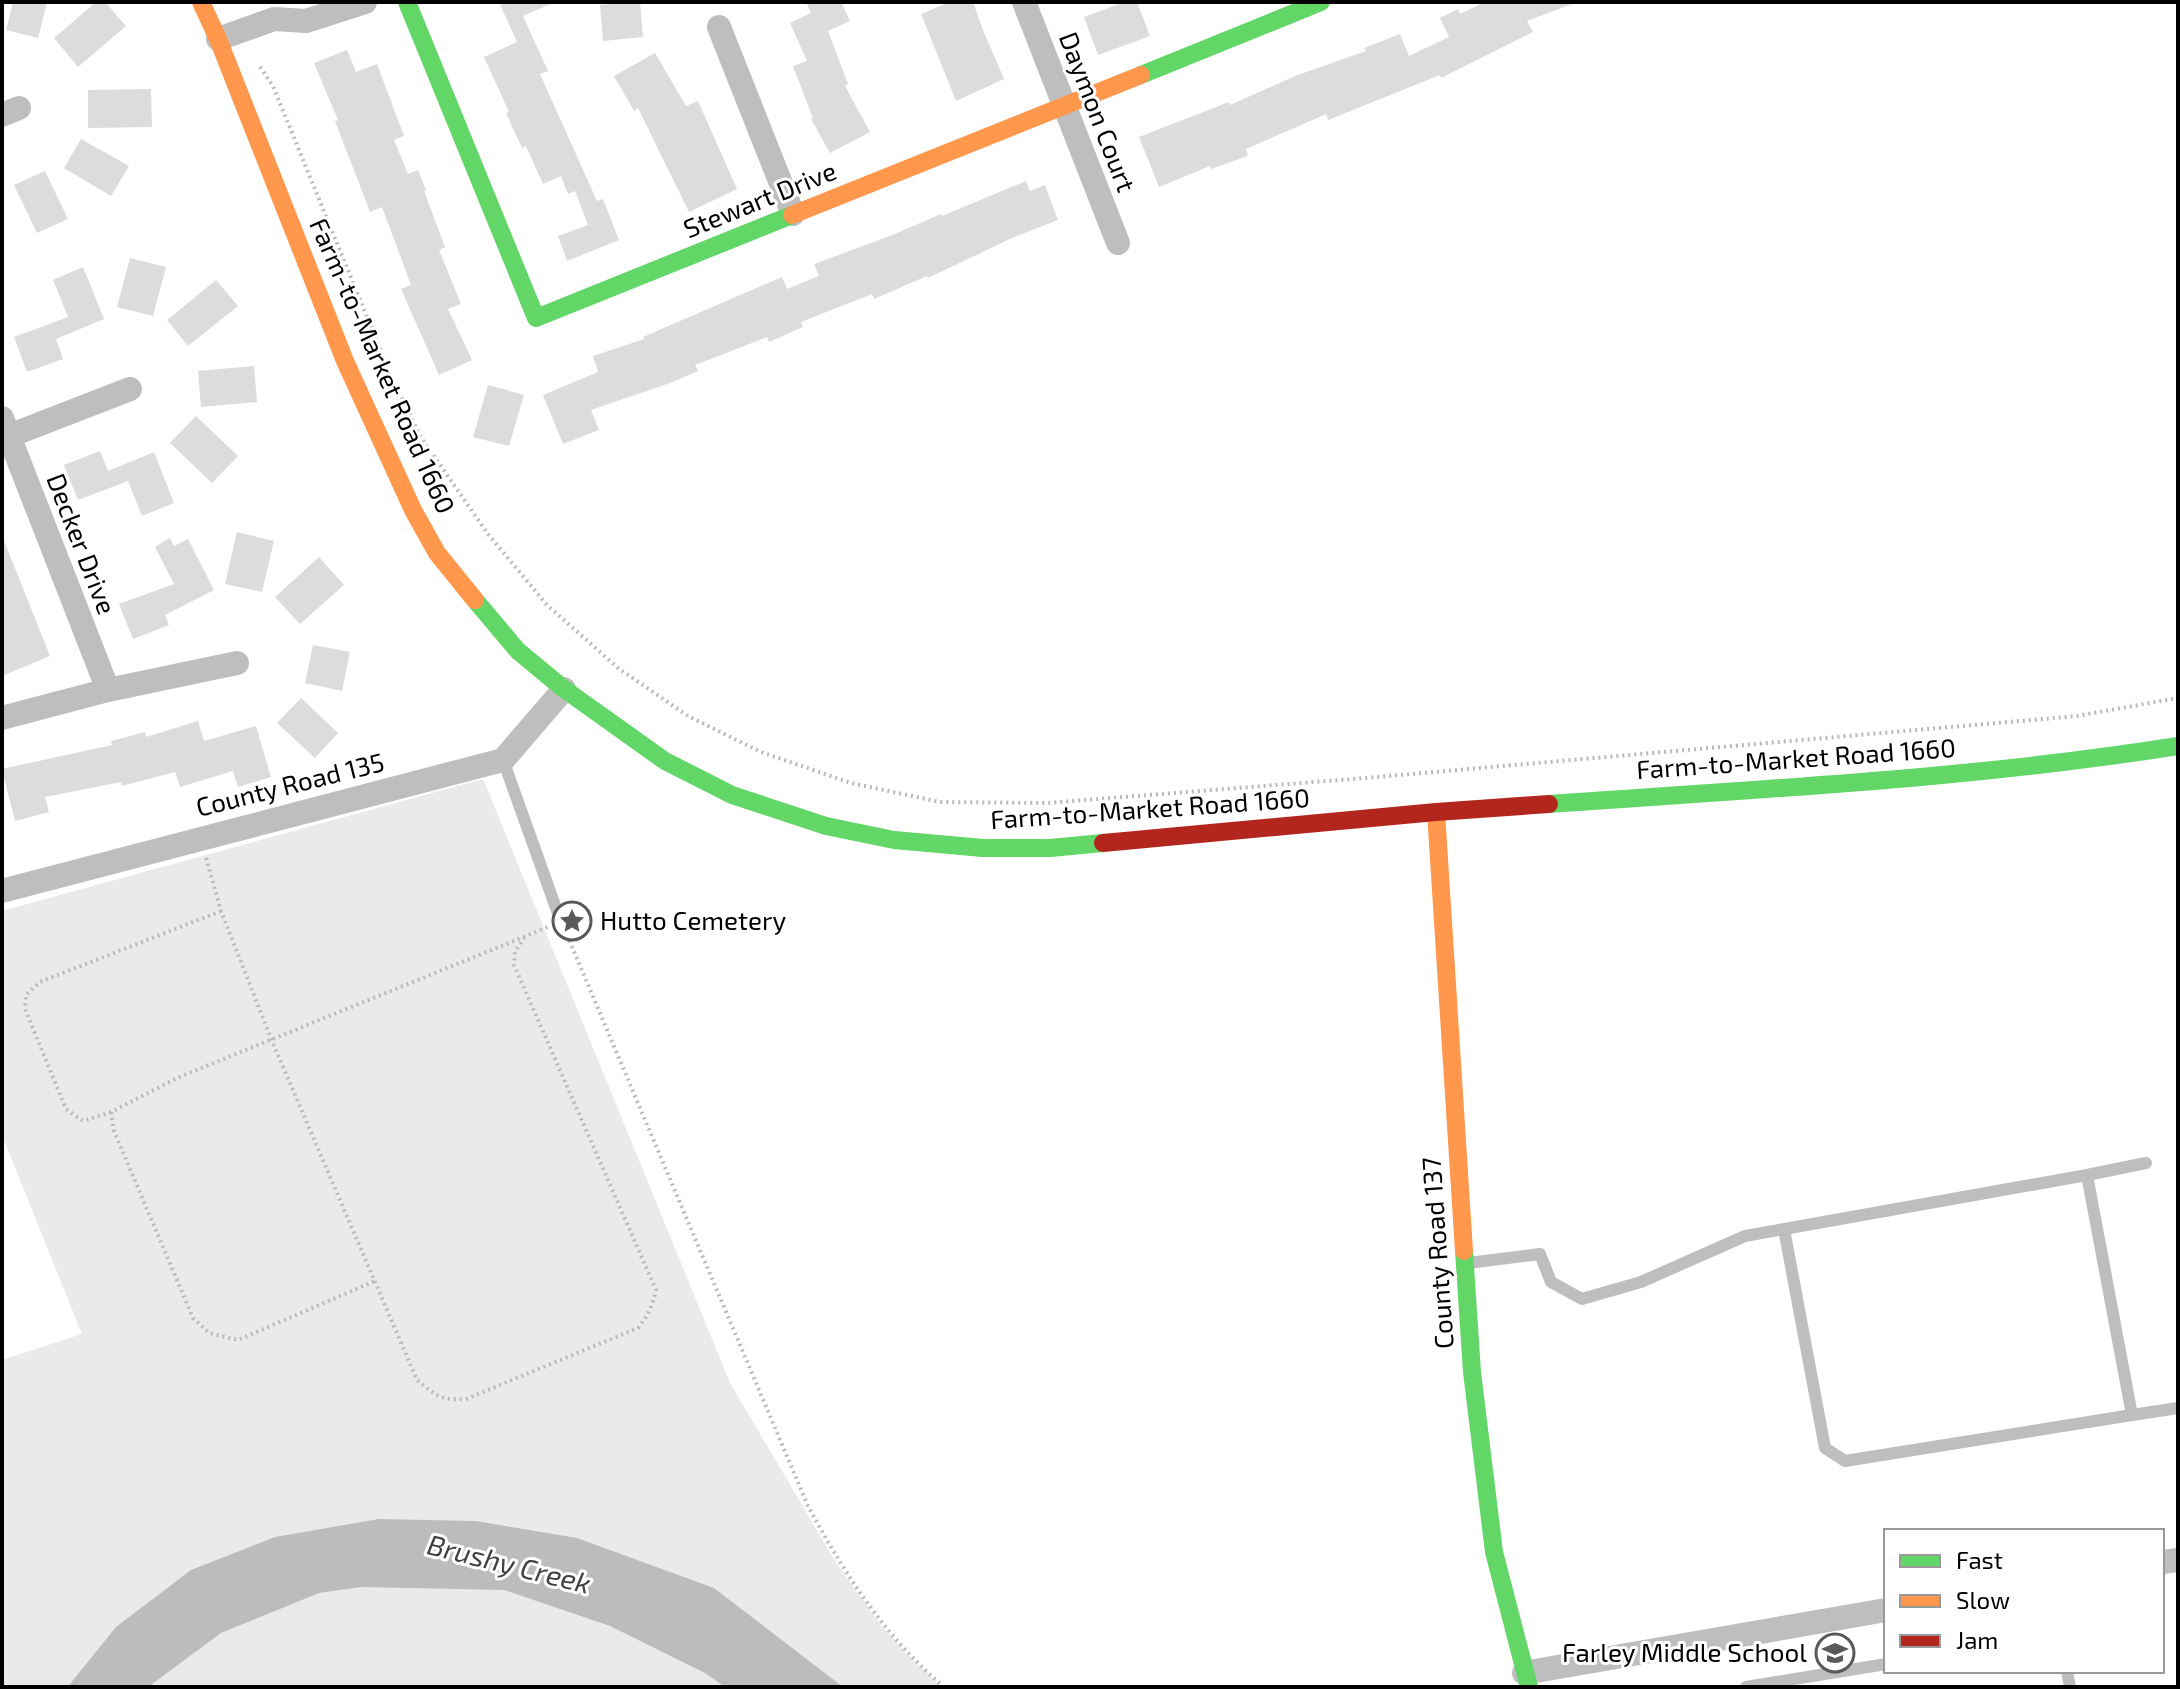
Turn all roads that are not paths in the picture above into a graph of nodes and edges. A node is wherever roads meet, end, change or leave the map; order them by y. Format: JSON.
{"nodes":[{"id":1,"x":201,"y":2,"type":"edge"},
{"id":2,"x":365,"y":2,"type":"edge"},
{"id":3,"x":407,"y":2,"type":"edge"},
{"id":4,"x":1024,"y":2,"type":"edge"},
{"id":5,"x":1321,"y":2,"type":"edge"},
{"id":6,"x":281,"y":10,"type":"edge"},
{"id":7,"x":719,"y":27,"type":"dead end"},
{"id":8,"x":218,"y":39,"type":"junction"},
{"id":9,"x":1065,"y":105,"type":"junction"},
{"id":10,"x":793,"y":214,"type":"junction"},
{"id":11,"x":1118,"y":243,"type":"dead end"},
{"id":12,"x":130,"y":389,"type":"dead end"},
{"id":13,"x":6,"y":427,"type":"edge"},
{"id":14,"x":237,"y":663,"type":"dead end"},
{"id":15,"x":564,"y":689,"type":"junction"},
{"id":16,"x":108,"y":690,"type":"junction"},
{"id":17,"x":2,"y":718,"type":"edge"},
{"id":18,"x":2178,"y":746,"type":"edge"},
{"id":19,"x":503,"y":760,"type":"junction"},
{"id":20,"x":1436,"y":812,"type":"junction"},
{"id":21,"x":2,"y":891,"type":"edge"},
{"id":22,"x":561,"y":922,"type":"road end"},
{"id":23,"x":2146,"y":1163,"type":"dead end"},
{"id":24,"x":2087,"y":1175,"type":"junction"},
{"id":25,"x":1784,"y":1229,"type":"junction"},
{"id":26,"x":1465,"y":1264,"type":"junction"},
{"id":27,"x":2178,"y":1408,"type":"edge"},
{"id":28,"x":2132,"y":1415,"type":"junction"},
{"id":29,"x":1884,"y":1610,"type":"edge"},
{"id":30,"x":1884,"y":1664,"type":"edge"},
{"id":31,"x":1526,"y":1680,"type":"edge"},
{"id":32,"x":1746,"y":1687,"type":"edge"}],
"edges":[{"from":1,"to":8,"type":"main road","name":"Farm-to-Market Road 1660"},
{"from":2,"to":6,"type":"street"},
{"from":3,"to":10,"type":"main road","name":"Stewart Drive"},
{"from":4,"to":9,"type":"street","name":"Daymon Court"},
{"from":5,"to":9,"type":"main road","name":"Stewart Drive"},
{"from":6,"to":8,"type":"street"},
{"from":7,"to":10,"type":"street"},
{"from":8,"to":15,"type":"main road","name":"Farm-to-Market Road 1660"},
{"from":9,"to":10,"type":"main road","name":"Stewart Drive"},
{"from":9,"to":11,"type":"street","name":"Daymon Court"},
{"from":12,"to":13,"type":"street"},
{"from":13,"to":16,"type":"street","name":"Decker Drive"},
{"from":14,"to":16,"type":"street"},
{"from":15,"to":19,"type":"street"},
{"from":15,"to":20,"type":"main road","name":"Farm-to-Market Road 1660"},
{"from":16,"to":17,"type":"street"},
{"from":18,"to":20,"type":"main road","name":"Farm-to-Market Road 1660"},
{"from":19,"to":21,"type":"street","name":"County Road 135"},
{"from":19,"to":22,"type":"lane"},
{"from":20,"to":26,"type":"main road","name":"County Road 137"},
{"from":23,"to":24,"type":"lane"},
{"from":24,"to":25,"type":"lane"},
{"from":24,"to":28,"type":"lane"},
{"from":25,"to":26,"type":"lane"},
{"from":25,"to":28,"type":"lane"},
{"from":26,"to":31,"type":"main road","name":"County Road 137"},
{"from":27,"to":28,"type":"lane"},
{"from":29,"to":31,"type":"street"},
{"from":30,"to":32,"type":"lane"}]}
